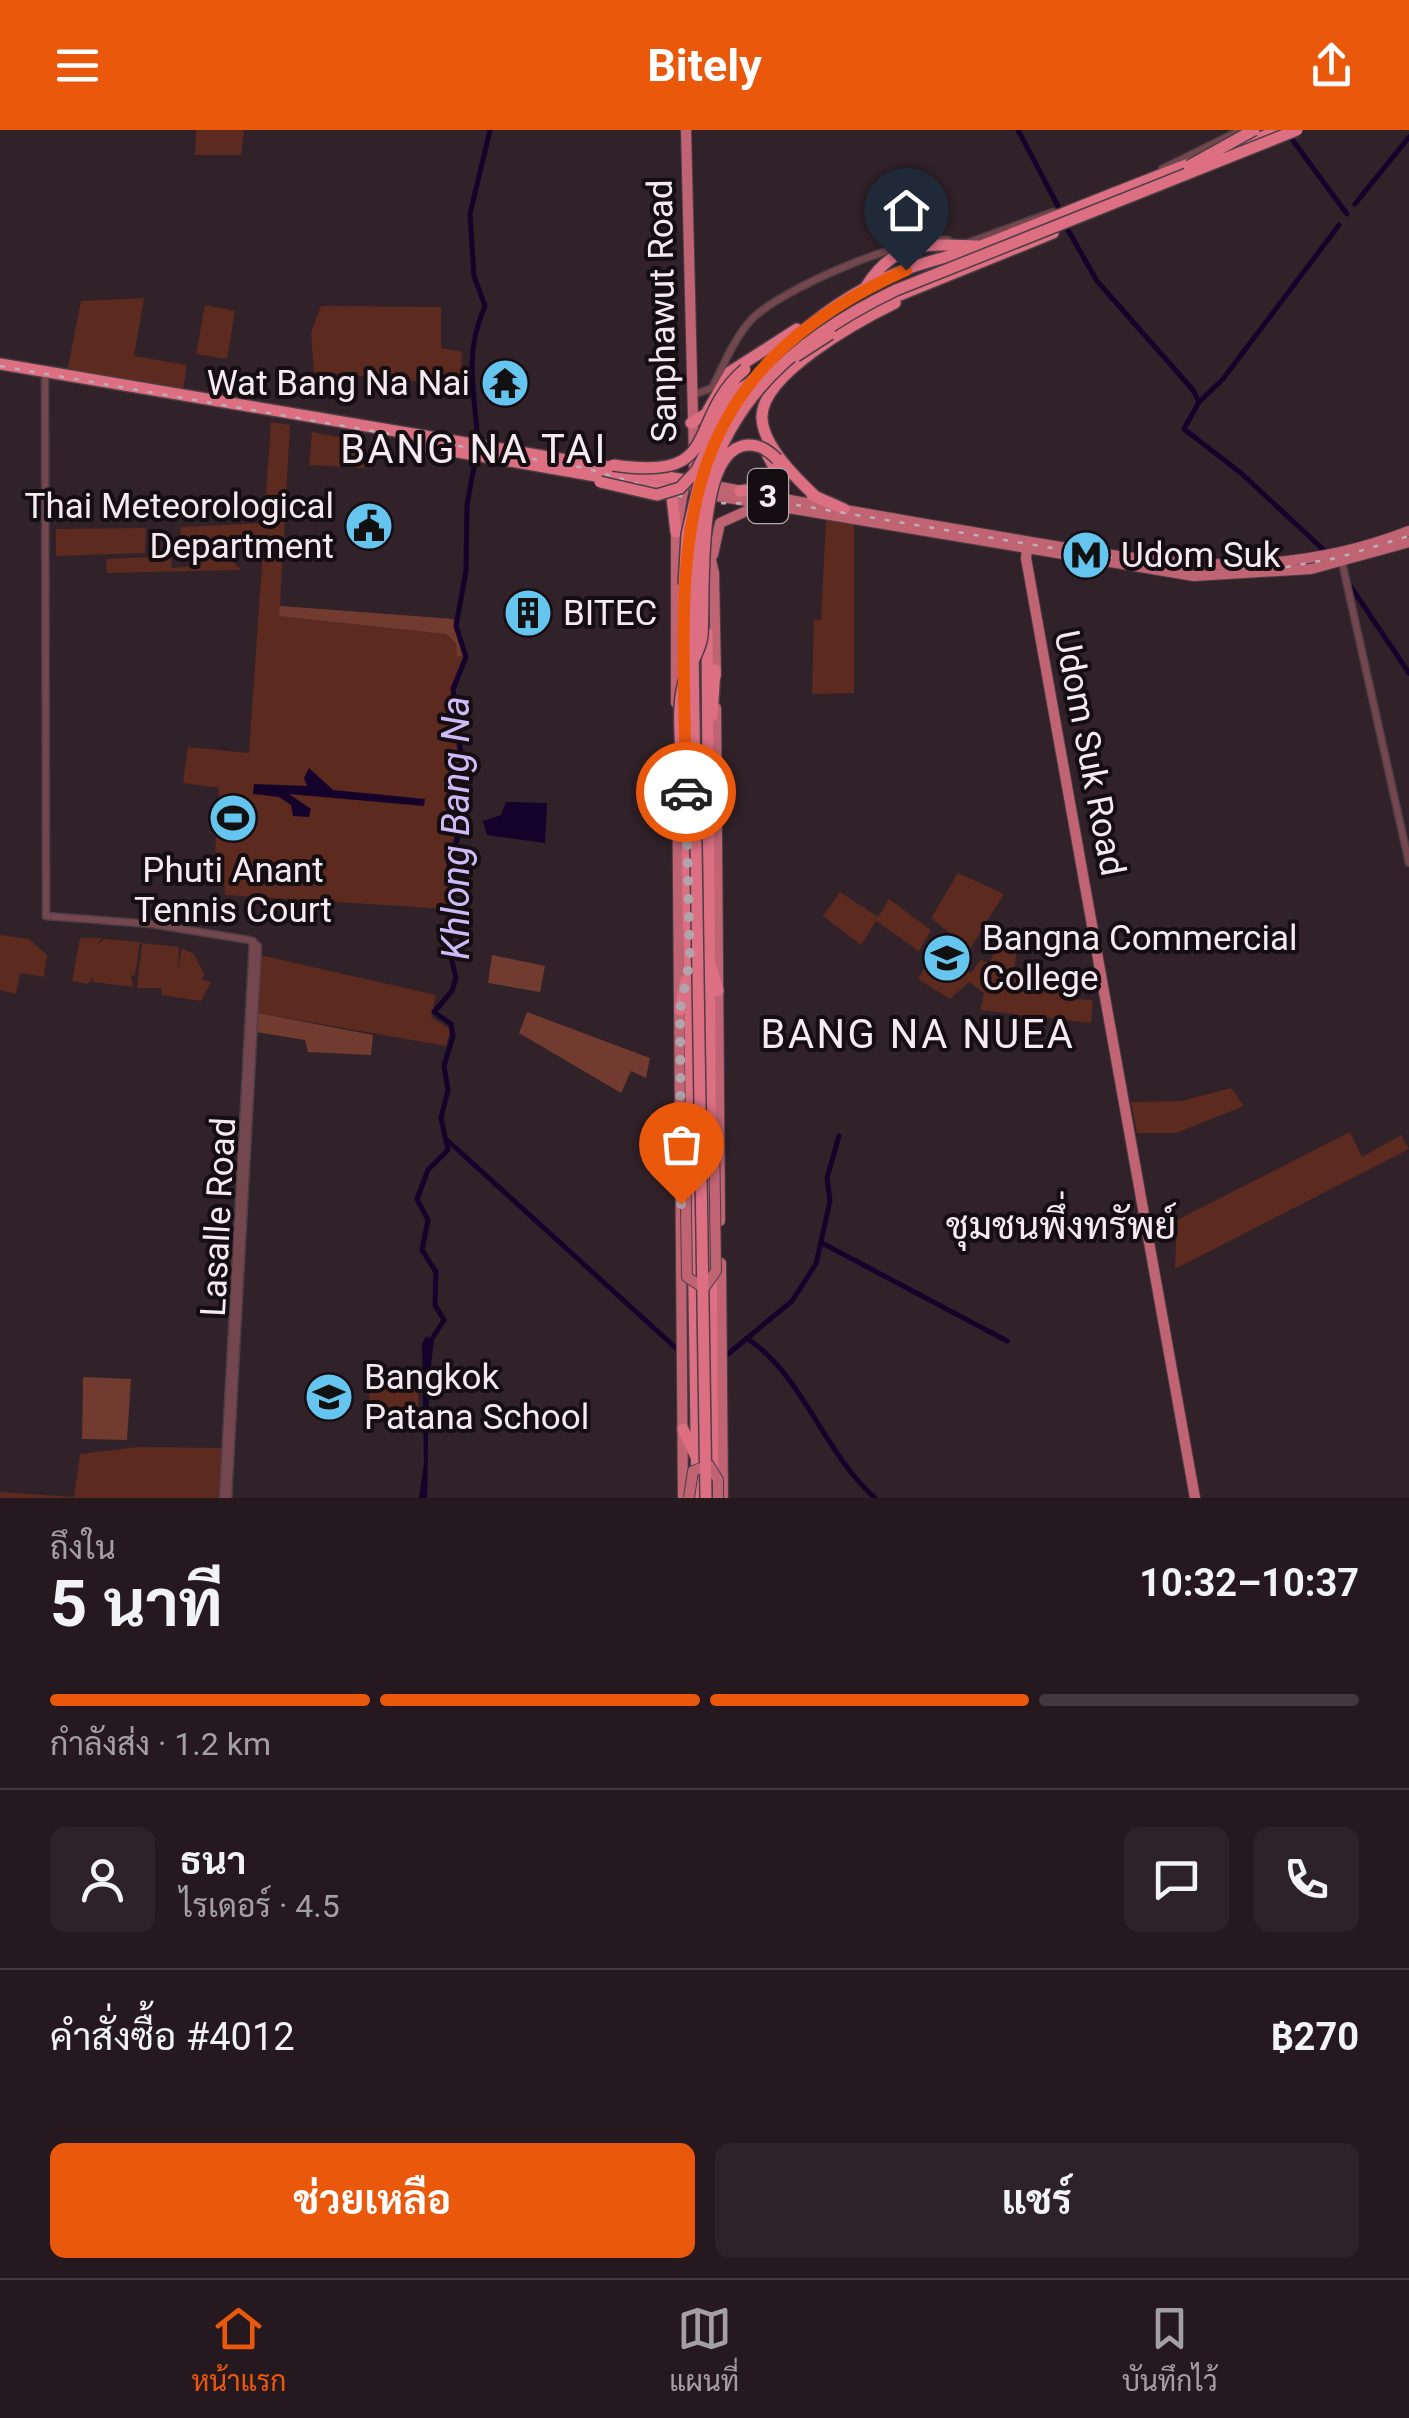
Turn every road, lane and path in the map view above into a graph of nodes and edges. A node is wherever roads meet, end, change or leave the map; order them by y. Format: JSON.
{"nodes":[{"id":1,"x":683,"y":130,"type":"edge"},
{"id":2,"x":1241,"y":130,"type":"edge"},
{"id":3,"x":1254,"y":130,"type":"edge"},
{"id":4,"x":1281,"y":130,"type":"edge"},
{"id":5,"x":1296,"y":130,"type":"edge"},
{"id":6,"x":1305,"y":130,"type":"edge"},
{"id":7,"x":1190,"y":166,"type":"junction"},
{"id":8,"x":982,"y":246,"type":"junction"},
{"id":9,"x":879,"y":260,"type":"junction"},
{"id":10,"x":970,"y":266,"type":"junction"},
{"id":11,"x":866,"y":289,"type":"junction"},
{"id":12,"x":889,"y":299,"type":"junction"},
{"id":13,"x":685,"y":316,"type":"junction"},
{"id":14,"x":820,"y":318,"type":"junction"},
{"id":15,"x":800,"y":331,"type":"junction"},
{"id":16,"x":0,"y":368,"type":"edge"},
{"id":17,"x":45,"y":376,"type":"junction"},
{"id":18,"x":690,"y":395,"type":"junction"},
{"id":19,"x":687,"y":423,"type":"junction"},
{"id":20,"x":727,"y":429,"type":"junction"},
{"id":21,"x":488,"y":453,"type":"junction"},
{"id":22,"x":772,"y":457,"type":"junction"},
{"id":23,"x":578,"y":464,"type":"junction"},
{"id":24,"x":564,"y":472,"type":"junction"},
{"id":25,"x":686,"y":481,"type":"junction"},
{"id":26,"x":740,"y":490,"type":"junction"},
{"id":27,"x":815,"y":496,"type":"junction"},
{"id":28,"x":766,"y":504,"type":"junction"},
{"id":29,"x":848,"y":513,"type":"junction"},
{"id":30,"x":676,"y":532,"type":"joint"},
{"id":31,"x":1409,"y":532,"type":"edge"},
{"id":32,"x":1409,"y":542,"type":"edge"},
{"id":33,"x":1027,"y":546,"type":"junction"},
{"id":34,"x":710,"y":552,"type":"junction"},
{"id":35,"x":675,"y":555,"type":"junction"},
{"id":36,"x":1341,"y":558,"type":"junction"},
{"id":37,"x":714,"y":573,"type":"junction"},
{"id":38,"x":689,"y":585,"type":"junction"},
{"id":39,"x":676,"y":643,"type":"junction"},
{"id":40,"x":716,"y":670,"type":"junction"},
{"id":41,"x":684,"y":678,"type":"junction"},
{"id":42,"x":693,"y":751,"type":"junction"},
{"id":43,"x":707,"y":765,"type":"junction"},
{"id":44,"x":706,"y":798,"type":"junction"},
{"id":45,"x":677,"y":803,"type":"junction"},
{"id":46,"x":682,"y":824,"type":"junction"},
{"id":47,"x":688,"y":851,"type":"junction"},
{"id":48,"x":1409,"y":863,"type":"edge"},
{"id":49,"x":706,"y":948,"type":"junction"},
{"id":50,"x":690,"y":960,"type":"junction"},
{"id":51,"x":718,"y":991,"type":"junction"},
{"id":52,"x":680,"y":1010,"type":"junction"},
{"id":53,"x":681,"y":1088,"type":"junction"},
{"id":54,"x":719,"y":1102,"type":"junction"},
{"id":55,"x":720,"y":1373,"type":"junction"},
{"id":56,"x":712,"y":1402,"type":"junction"},
{"id":57,"x":682,"y":1429,"type":"junction"},
{"id":58,"x":696,"y":1459,"type":"junction"},
{"id":59,"x":226,"y":1498,"type":"edge"},
{"id":60,"x":704,"y":1498,"type":"edge"},
{"id":61,"x":1195,"y":1498,"type":"edge"}],
"edges":[{"from":1,"to":13,"type":"main road","name":"Sanphawut Road"},
{"from":2,"to":9,"type":"street"},
{"from":3,"to":7,"type":"highway","bridge":true},
{"from":4,"to":7,"type":"highway","bridge":true},
{"from":4,"to":8,"type":"highway"},
{"from":5,"to":42,"type":"highway","bridge":true},
{"from":6,"to":10,"type":"highway"},
{"from":7,"to":42,"type":"highway","bridge":true},
{"from":8,"to":9,"type":"highway"},
{"from":8,"to":11,"type":"highway"},
{"from":9,"to":11,"type":"highway"},
{"from":9,"to":18,"type":"street"},
{"from":10,"to":12,"type":"highway"},
{"from":10,"to":27,"type":"highway"},
{"from":11,"to":14,"type":"highway"},
{"from":12,"to":20,"type":"highway"},
{"from":12,"to":24,"type":"highway","bridge":true},
{"from":13,"to":18,"type":"main road","name":"Sanphawut Road"},
{"from":13,"to":19,"type":"main road","name":"Sanphawut Road"},
{"from":14,"to":15,"type":"highway"},
{"from":14,"to":19,"type":"highway"},
{"from":15,"to":20,"type":"highway"},
{"from":15,"to":23,"type":"highway","bridge":true},
{"from":16,"to":17,"type":"highway","number":"3"},
{"from":17,"to":21,"type":"highway","number":"3"},
{"from":17,"to":59,"type":"street","name":"Lasalle Road"},
{"from":18,"to":19,"type":"main road","name":"Sanphawut Road"},
{"from":19,"to":25,"type":"main road","name":"Sanphawut Road"},
{"from":20,"to":38,"type":"highway","bridge":true},
{"from":21,"to":23,"type":"highway","number":"3"},
{"from":21,"to":24,"type":"highway","number":"3"},
{"from":22,"to":26,"type":"highway"},
{"from":22,"to":27,"type":"highway"},
{"from":22,"to":43,"type":"highway","bridge":true},
{"from":22,"to":46,"type":"highway","bridge":true},
{"from":23,"to":25,"type":"highway","number":"3"},
{"from":24,"to":25,"type":"highway","number":"3"},
{"from":25,"to":26,"type":"main road","number":"3"},
{"from":25,"to":28,"type":"main road","number":"3"},
{"from":25,"to":30,"type":"highway"},
{"from":25,"to":34,"type":"main road","name":"Sanphawut Road"},
{"from":26,"to":29,"type":"main road","number":"3"},
{"from":27,"to":29,"type":"highway"},
{"from":28,"to":29,"type":"main road","number":"3"},
{"from":28,"to":37,"type":"main road"},
{"from":29,"to":33,"type":"main road"},
{"from":30,"to":35,"type":"main road"},
{"from":31,"to":36,"type":"main road"},
{"from":32,"to":36,"type":"main road"},
{"from":33,"to":36,"type":"main road"},
{"from":33,"to":61,"type":"main road","name":"Udom Suk Road"},
{"from":34,"to":35,"type":"main road"},
{"from":34,"to":37,"type":"main road","name":"Sanphawut Road"},
{"from":35,"to":39,"type":"main road"},
{"from":36,"to":48,"type":"street"},
{"from":37,"to":40,"type":"main road"},
{"from":38,"to":41,"type":"highway"},
{"from":38,"to":44,"type":"highway"},
{"from":39,"to":41,"type":"main road"},
{"from":39,"to":45,"type":"main road"},
{"from":40,"to":43,"type":"highway"},
{"from":40,"to":51,"type":"main road"},
{"from":41,"to":47,"type":"highway"},
{"from":42,"to":60,"type":"highway","bridge":true},
{"from":43,"to":44,"type":"highway"},
{"from":44,"to":49,"type":"highway"},
{"from":45,"to":46,"type":"highway"},
{"from":45,"to":52,"type":"main road"},
{"from":46,"to":47,"type":"highway"},
{"from":47,"to":50,"type":"highway"},
{"from":49,"to":51,"type":"highway"},
{"from":49,"to":56,"type":"highway"},
{"from":50,"to":52,"type":"highway"},
{"from":50,"to":58,"type":"highway"},
{"from":51,"to":54,"type":"main road"},
{"from":52,"to":53,"type":"main road"},
{"from":53,"to":54,"type":"main road","bridge":true},
{"from":53,"to":57,"type":"main road"},
{"from":54,"to":55,"type":"main road"},
{"from":55,"to":56,"type":"highway"},
{"from":55,"to":60,"type":"main road"},
{"from":56,"to":60,"type":"highway"},
{"from":57,"to":58,"type":"highway"},
{"from":57,"to":60,"type":"main road"},
{"from":58,"to":60,"type":"highway"}]}
